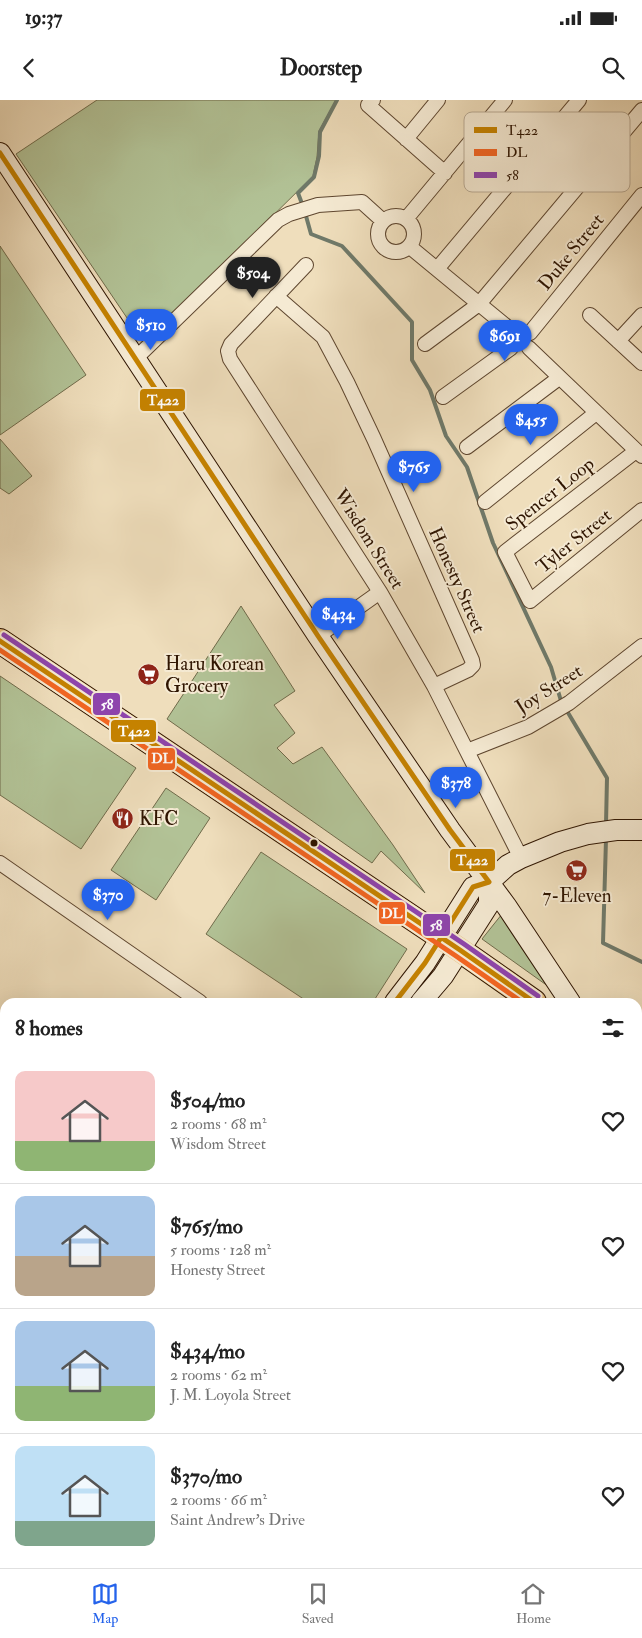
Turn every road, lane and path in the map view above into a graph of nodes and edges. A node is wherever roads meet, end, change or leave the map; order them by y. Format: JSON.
{"nodes":[{"id":1,"x":373,"y":100,"type":"edge"},
{"id":2,"x":438,"y":100,"type":"edge"},
{"id":3,"x":505,"y":100,"type":"edge"},
{"id":4,"x":579,"y":100,"type":"edge"},
{"id":5,"x":642,"y":110,"type":"edge"},
{"id":6,"x":495,"y":112,"type":"edge"},
{"id":7,"x":569,"y":112,"type":"edge"},
{"id":8,"x":630,"y":124,"type":"edge"},
{"id":9,"x":406,"y":138,"type":"junction"},
{"id":10,"x":464,"y":150,"type":"edge"},
{"id":11,"x":0,"y":153,"type":"edge"},
{"id":12,"x":445,"y":173,"type":"junction"},
{"id":13,"x":502,"y":192,"type":"edge"},
{"id":14,"x":573,"y":192,"type":"edge"},
{"id":15,"x":642,"y":196,"type":"edge"},
{"id":16,"x":406,"y":219,"type":"junction"},
{"id":17,"x":383,"y":221,"type":"junction"},
{"id":18,"x":410,"y":246,"type":"junction"},
{"id":19,"x":306,"y":265,"type":"dead end"},
{"id":20,"x":437,"y":269,"type":"junction"},
{"id":21,"x":276,"y":296,"type":"junction"},
{"id":22,"x":479,"y":304,"type":"junction"},
{"id":23,"x":590,"y":315,"type":"dead end"},
{"id":24,"x":642,"y":315,"type":"edge"},
{"id":25,"x":512,"y":331,"type":"junction"},
{"id":26,"x":530,"y":333,"type":"junction"},
{"id":27,"x":618,"y":341,"type":"junction"},
{"id":28,"x":425,"y":344,"type":"dead end"},
{"id":29,"x":511,"y":348,"type":"junction"},
{"id":30,"x":529,"y":348,"type":"junction"},
{"id":31,"x":134,"y":359,"type":"junction"},
{"id":32,"x":642,"y":362,"type":"edge"},
{"id":33,"x":559,"y":378,"type":"junction"},
{"id":34,"x":443,"y":397,"type":"dead end"},
{"id":35,"x":596,"y":413,"type":"junction"},
{"id":36,"x":467,"y":447,"type":"dead end"},
{"id":37,"x":639,"y":454,"type":"edge"},
{"id":38,"x":485,"y":502,"type":"dead end"},
{"id":39,"x":642,"y":510,"type":"edge"},
{"id":40,"x":380,"y":592,"type":"junction"},
{"id":41,"x":530,"y":600,"type":"joint"},
{"id":42,"x":318,"y":636,"type":"junction"},
{"id":43,"x":0,"y":642,"type":"edge"},
{"id":44,"x":642,"y":646,"type":"edge"},
{"id":45,"x":434,"y":686,"type":"junction"},
{"id":46,"x":467,"y":751,"type":"junction"},
{"id":47,"x":642,"y":830,"type":"edge"},
{"id":48,"x":521,"y":858,"type":"junction"},
{"id":49,"x":0,"y":863,"type":"edge"},
{"id":50,"x":488,"y":882,"type":"junction"},
{"id":51,"x":451,"y":944,"type":"junction"},
{"id":52,"x":194,"y":998,"type":"edge"},
{"id":53,"x":399,"y":998,"type":"edge"},
{"id":54,"x":424,"y":998,"type":"edge"},
{"id":55,"x":528,"y":998,"type":"edge"},
{"id":56,"x":567,"y":998,"type":"edge"}],
"edges":[{"from":1,"to":9,"type":"street"},
{"from":2,"to":9,"type":"street"},
{"from":3,"to":6,"type":"street"},
{"from":4,"to":7,"type":"street"},
{"from":5,"to":8,"type":"street"},
{"from":9,"to":12,"type":"street"},
{"from":10,"to":12,"type":"street"},
{"from":11,"to":31,"type":"main road"},
{"from":12,"to":16,"type":"street"},
{"from":13,"to":20,"type":"street"},
{"from":14,"to":22,"type":"street"},
{"from":15,"to":26,"type":"street","name":"Duke Street"},
{"from":16,"to":17,"type":"street"},
{"from":16,"to":18,"type":"street"},
{"from":17,"to":18,"type":"street"},
{"from":17,"to":31,"type":"street"},
{"from":18,"to":20,"type":"street"},
{"from":19,"to":21,"type":"street","name":"Wisdom Street"},
{"from":20,"to":22,"type":"street"},
{"from":21,"to":40,"type":"street","name":"Wisdom Street"},
{"from":21,"to":45,"type":"street","name":"Honesty Street"},
{"from":22,"to":25,"type":"street"},
{"from":22,"to":28,"type":"street"},
{"from":23,"to":27,"type":"street"},
{"from":24,"to":27,"type":"street"},
{"from":25,"to":26,"type":"street"},
{"from":25,"to":29,"type":"street"},
{"from":26,"to":30,"type":"street"},
{"from":27,"to":32,"type":"street"},
{"from":29,"to":30,"type":"street"},
{"from":29,"to":34,"type":"street"},
{"from":30,"to":33,"type":"street"},
{"from":31,"to":42,"type":"main road"},
{"from":33,"to":35,"type":"street"},
{"from":33,"to":36,"type":"street"},
{"from":35,"to":37,"type":"street"},
{"from":35,"to":38,"type":"street"},
{"from":37,"to":41,"type":"street","name":"Spencer Loop"},
{"from":39,"to":41,"type":"street","name":"Tyler Street"},
{"from":40,"to":42,"type":"street"},
{"from":40,"to":45,"type":"street","name":"Wisdom Street"},
{"from":42,"to":50,"type":"main road"},
{"from":43,"to":51,"type":"highway"},
{"from":44,"to":46,"type":"street","name":"Joy Street"},
{"from":45,"to":46,"type":"street","name":"Wisdom Street"},
{"from":46,"to":48,"type":"street","name":"Wisdom Street"},
{"from":47,"to":48,"type":"main road"},
{"from":48,"to":50,"type":"main road"},
{"from":49,"to":52,"type":"street"},
{"from":50,"to":51,"type":"main road"},
{"from":50,"to":56,"type":"main road"},
{"from":51,"to":53,"type":"main road"},
{"from":51,"to":54,"type":"main road"},
{"from":51,"to":55,"type":"highway"}]}
